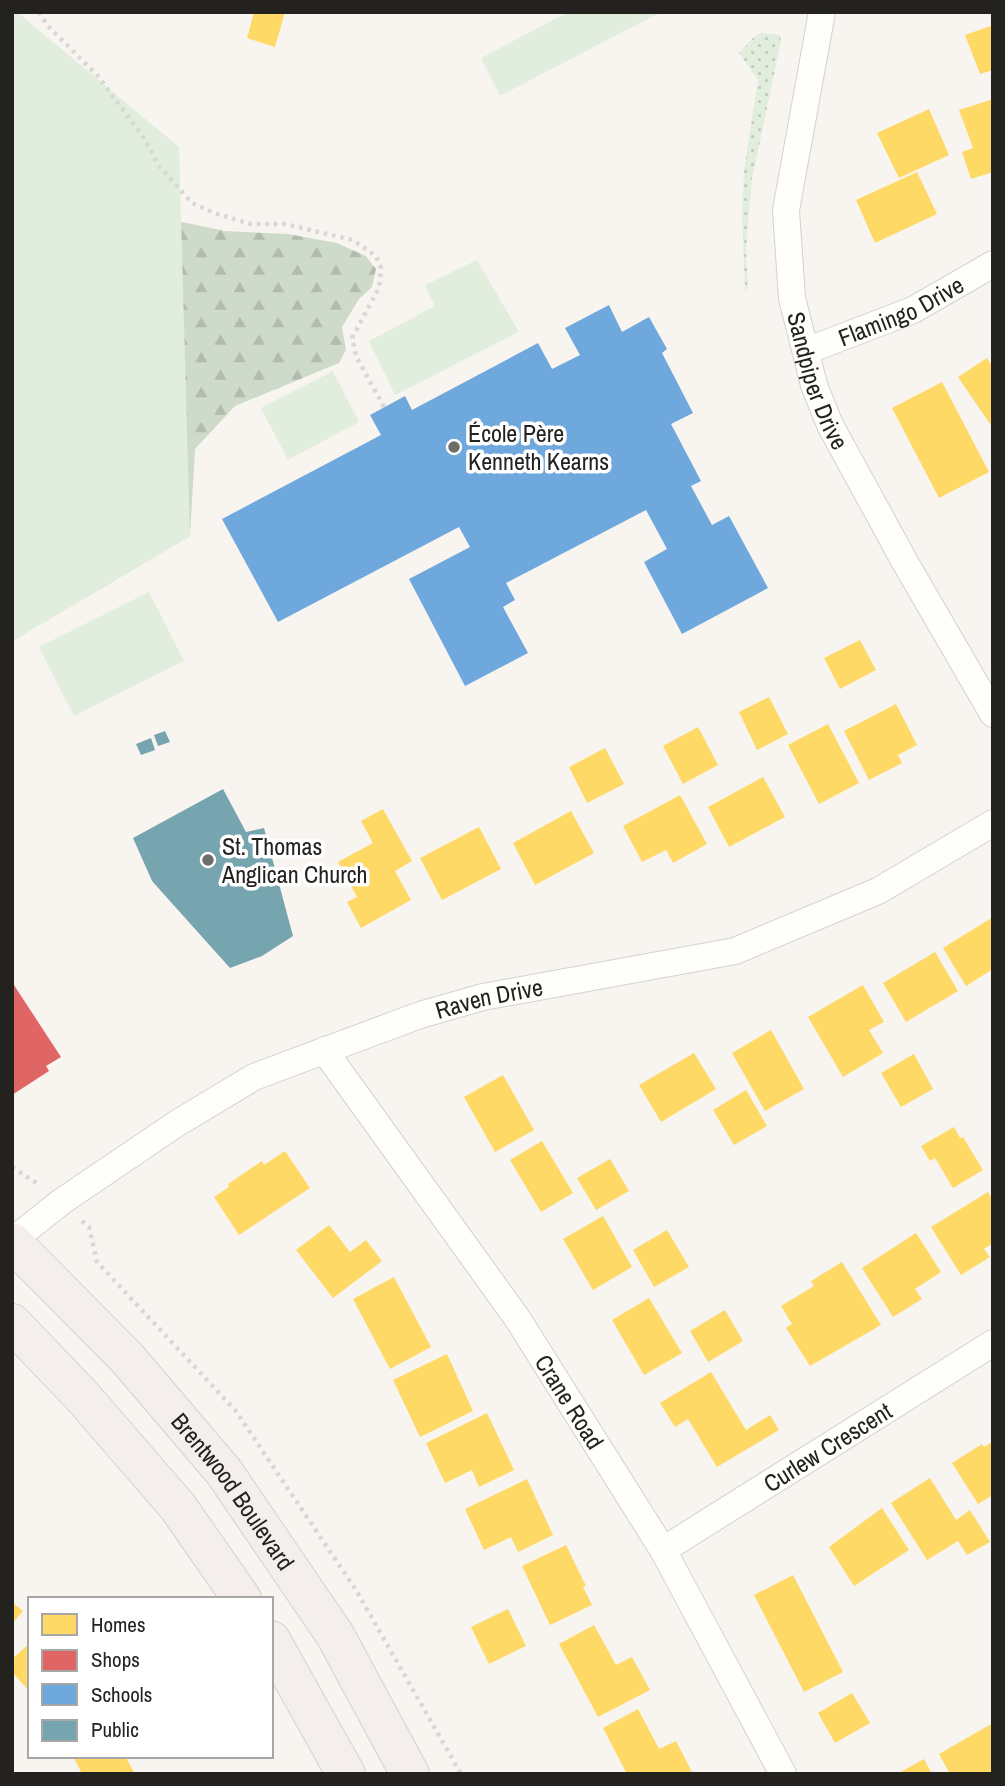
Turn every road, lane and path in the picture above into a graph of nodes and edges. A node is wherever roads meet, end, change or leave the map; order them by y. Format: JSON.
{"nodes":[{"id":1,"x":39,"y":12,"type":"edge"},
{"id":2,"x":822,"y":12,"type":"edge"},
{"id":3,"x":993,"y":264,"type":"edge"},
{"id":4,"x":806,"y":351,"type":"junction"},
{"id":5,"x":384,"y":407,"type":"dead end"},
{"id":6,"x":993,"y":714,"type":"edge"},
{"id":7,"x":993,"y":823,"type":"edge"},
{"id":8,"x":324,"y":1050,"type":"junction"},
{"id":9,"x":12,"y":1241,"type":"edge"},
{"id":10,"x":12,"y":1323,"type":"edge"},
{"id":11,"x":993,"y":1343,"type":"edge"},
{"id":12,"x":663,"y":1550,"type":"junction"},
{"id":13,"x":241,"y":1597,"type":"edge"},
{"id":14,"x":273,"y":1644,"type":"edge"},
{"id":15,"x":346,"y":1774,"type":"edge"},
{"id":16,"x":410,"y":1774,"type":"edge"},
{"id":17,"x":783,"y":1774,"type":"edge"}],
"edges":[{"from":1,"to":5,"type":"path"},
{"from":2,"to":4,"type":"street","name":"Sandpiper Drive"},
{"from":3,"to":4,"type":"street","name":"Flamingo Drive"},
{"from":4,"to":6,"type":"street","name":"Sandpiper Drive"},
{"from":7,"to":8,"type":"street","name":"Raven Drive"},
{"from":8,"to":9,"type":"street","name":"Raven Drive"},
{"from":8,"to":12,"type":"street","name":"Crane Road"},
{"from":9,"to":16,"type":"main road","name":"Brentwood Boulevard"},
{"from":10,"to":13,"type":"main road"},
{"from":11,"to":12,"type":"street","name":"Curlew Crescent"},
{"from":12,"to":17,"type":"street","name":"Crane Road"},
{"from":14,"to":15,"type":"main road"}]}
